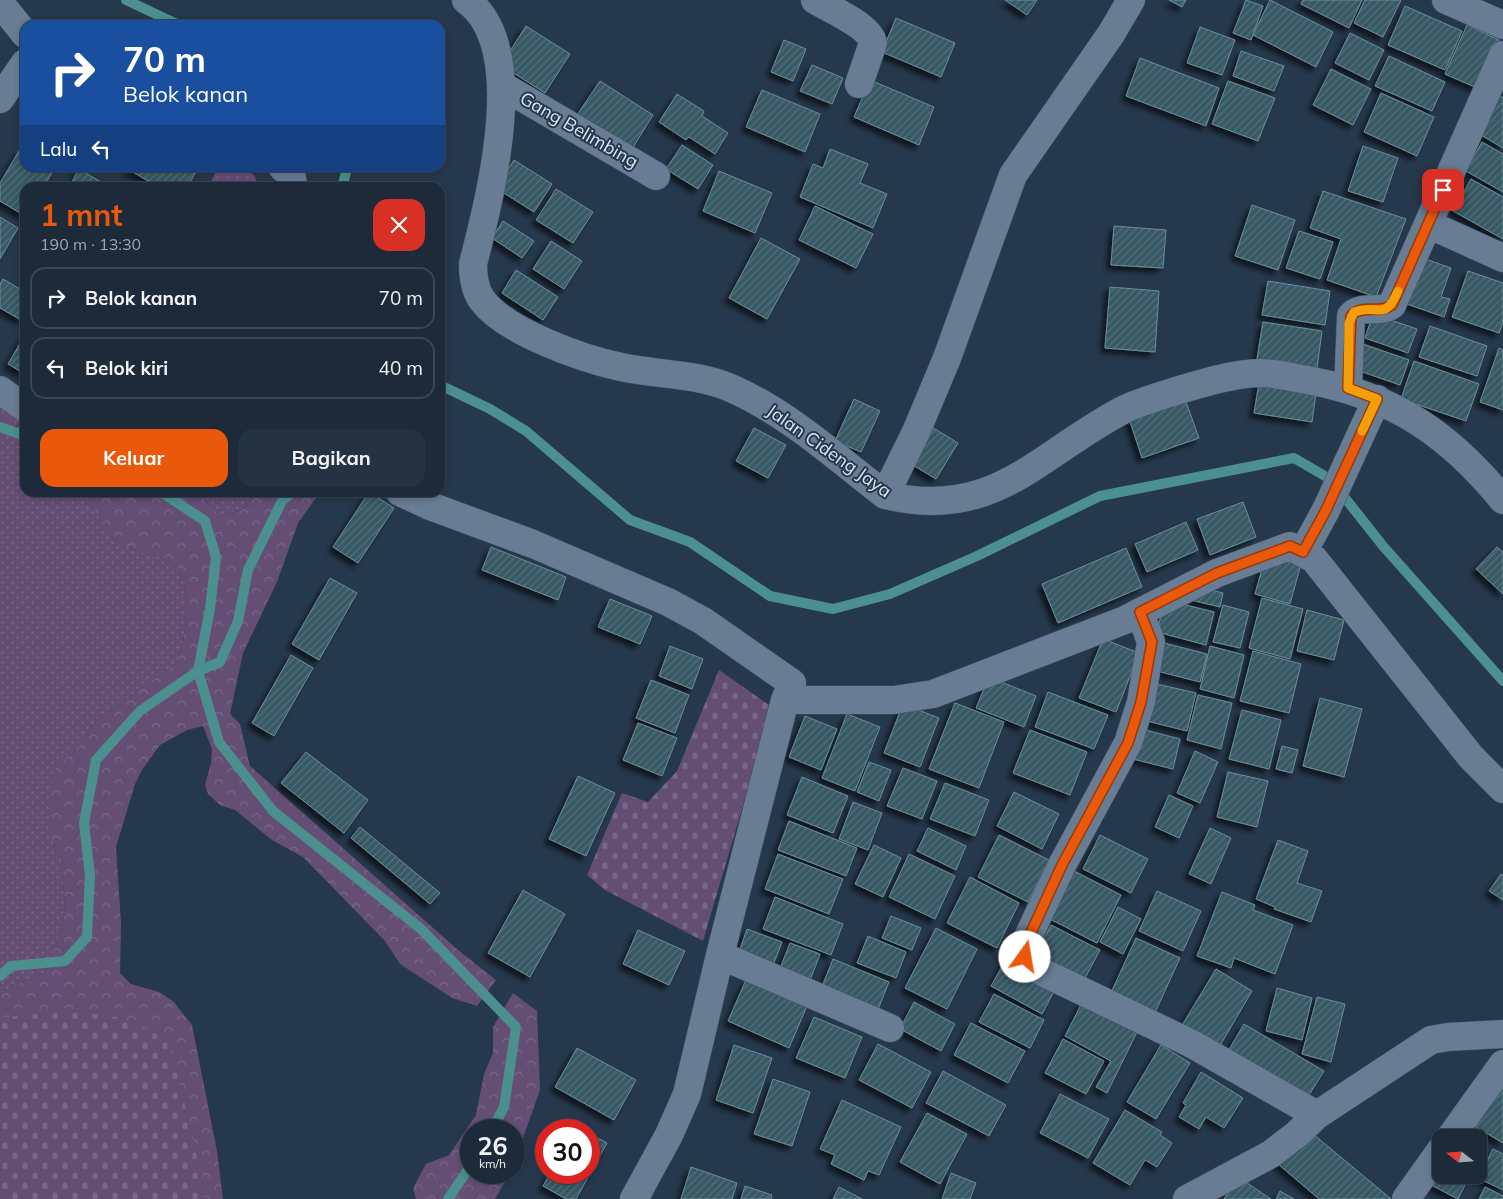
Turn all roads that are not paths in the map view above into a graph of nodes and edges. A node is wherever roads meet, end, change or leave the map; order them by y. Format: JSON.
{"nodes":[{"id":1,"x":466,"y":0,"type":"edge"},
{"id":2,"x":815,"y":0,"type":"edge"},
{"id":3,"x":1131,"y":0,"type":"edge"},
{"id":4,"x":1446,"y":0,"type":"edge"},
{"id":5,"x":0,"y":3,"type":"edge"},
{"id":6,"x":1503,"y":26,"type":"edge"},
{"id":7,"x":20,"y":28,"type":"edge"},
{"id":8,"x":1503,"y":55,"type":"edge"},
{"id":9,"x":20,"y":70,"type":"edge"},
{"id":10,"x":859,"y":84,"type":"dead end"},
{"id":11,"x":501,"y":85,"type":"junction"},
{"id":12,"x":0,"y":99,"type":"edge"},
{"id":13,"x":656,"y":176,"type":"dead end"},
{"id":14,"x":1428,"y":224,"type":"junction"},
{"id":15,"x":1503,"y":258,"type":"edge"},
{"id":16,"x":1348,"y":388,"type":"junction"},
{"id":17,"x":0,"y":390,"type":"edge"},
{"id":18,"x":1377,"y":399,"type":"junction"},
{"id":19,"x":20,"y":404,"type":"edge"},
{"id":20,"x":885,"y":495,"type":"junction"},
{"id":21,"x":411,"y":497,"type":"edge"},
{"id":22,"x":1503,"y":500,"type":"edge"},
{"id":23,"x":1303,"y":552,"type":"junction"},
{"id":24,"x":1140,"y":612,"type":"junction"},
{"id":25,"x":785,"y":700,"type":"junction"},
{"id":26,"x":1503,"y":789,"type":"edge"},
{"id":27,"x":720,"y":955,"type":"junction"},
{"id":28,"x":890,"y":1028,"type":"dead end"},
{"id":29,"x":1503,"y":1034,"type":"edge"},
{"id":30,"x":1503,"y":1064,"type":"edge"},
{"id":31,"x":1317,"y":1115,"type":"junction"},
{"id":32,"x":1456,"y":1129,"type":"edge"},
{"id":33,"x":1432,"y":1163,"type":"edge"},
{"id":34,"x":634,"y":1199,"type":"edge"},
{"id":35,"x":1187,"y":1199,"type":"edge"},
{"id":36,"x":1406,"y":1199,"type":"edge"}],
"edges":[{"from":1,"to":11,"type":"street","name":"Jalan Cideng Jaya"},
{"from":2,"to":10,"type":"street"},
{"from":3,"to":20,"type":"street"},
{"from":4,"to":6,"type":"street"},
{"from":5,"to":7,"type":"street"},
{"from":8,"to":14,"type":"street"},
{"from":9,"to":12,"type":"street"},
{"from":11,"to":13,"type":"street","name":"Gang Belimbing"},
{"from":11,"to":20,"type":"street","name":"Jalan Cideng Jaya"},
{"from":14,"to":15,"type":"street"},
{"from":14,"to":16,"type":"street"},
{"from":16,"to":18,"type":"street","name":"Jalan Cideng Jaya"},
{"from":16,"to":20,"type":"street","name":"Jalan Cideng Jaya"},
{"from":17,"to":19,"type":"street"},
{"from":18,"to":22,"type":"street","name":"Jalan Cideng Jaya"},
{"from":18,"to":23,"type":"street"},
{"from":21,"to":25,"type":"street"},
{"from":23,"to":24,"type":"street"},
{"from":23,"to":26,"type":"street"},
{"from":24,"to":25,"type":"street"},
{"from":24,"to":31,"type":"street"},
{"from":25,"to":27,"type":"street"},
{"from":27,"to":28,"type":"street"},
{"from":27,"to":34,"type":"street"},
{"from":29,"to":31,"type":"street"},
{"from":30,"to":32,"type":"street"},
{"from":31,"to":35,"type":"street"},
{"from":33,"to":36,"type":"street"}]}
